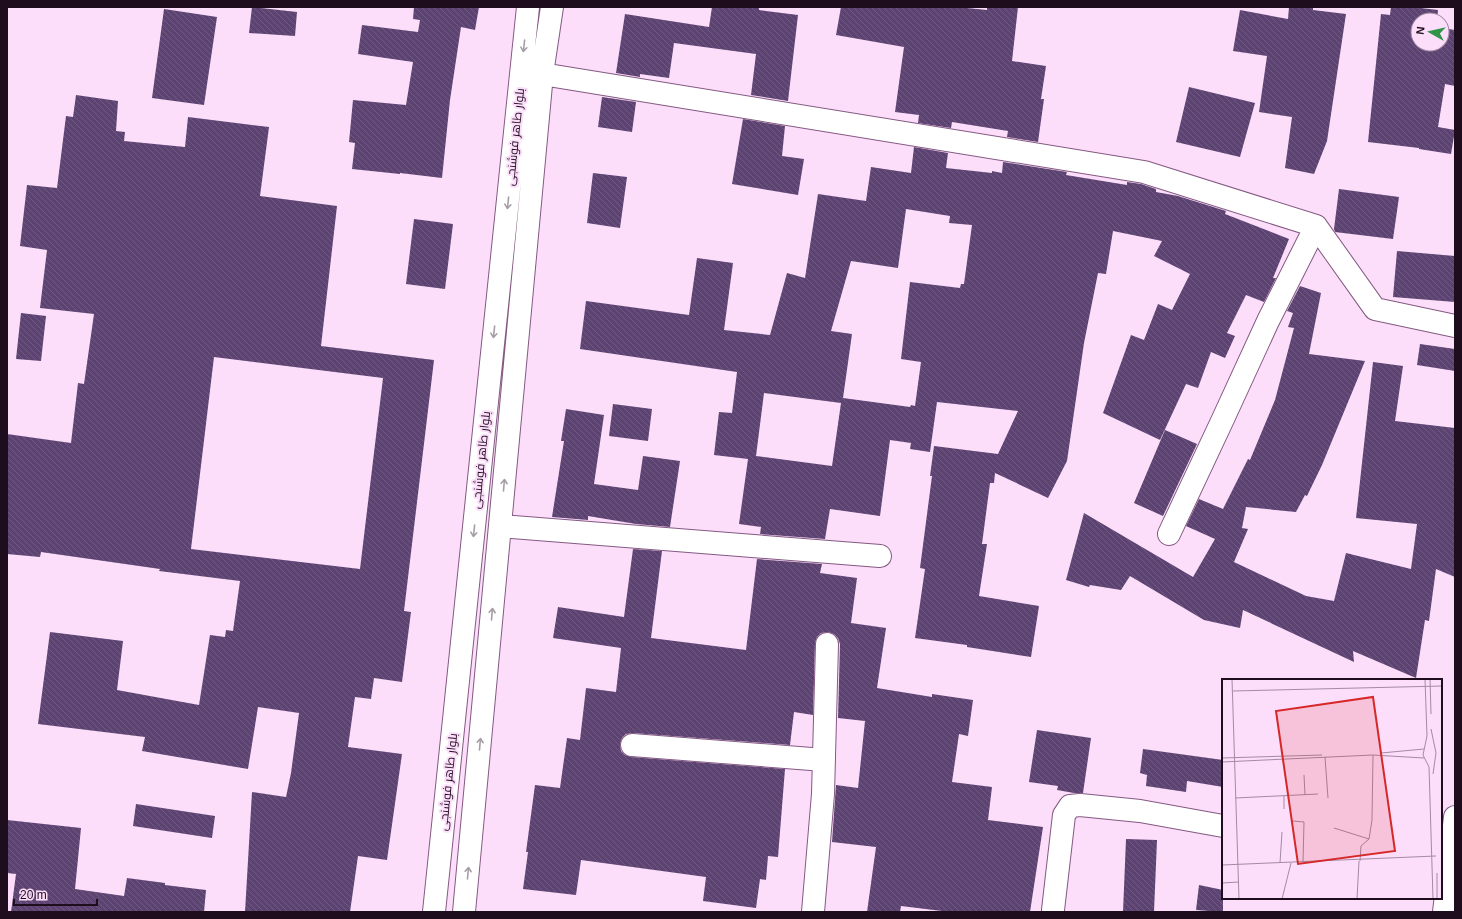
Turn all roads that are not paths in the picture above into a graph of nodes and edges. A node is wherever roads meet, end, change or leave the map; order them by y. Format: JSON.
{"nodes":[{"id":1,"x":528,"y":7,"type":"edge"},
{"id":2,"x":552,"y":7,"type":"edge"},
{"id":3,"x":542,"y":74,"type":"junction"},
{"id":4,"x":1316,"y":226,"type":"junction"},
{"id":5,"x":1455,"y":326,"type":"edge"},
{"id":6,"x":500,"y":526,"type":"junction"},
{"id":7,"x":1169,"y":534,"type":"dead end"},
{"id":8,"x":880,"y":556,"type":"dead end"},
{"id":9,"x":827,"y":644,"type":"dead end"},
{"id":10,"x":632,"y":745,"type":"dead end"},
{"id":11,"x":824,"y":760,"type":"junction"},
{"id":12,"x":1455,"y":817,"type":"edge"},
{"id":13,"x":1222,"y":826,"type":"edge"},
{"id":14,"x":1445,"y":866,"type":"edge"},
{"id":15,"x":1053,"y":910,"type":"dead end"},
{"id":16,"x":434,"y":912,"type":"edge"},
{"id":17,"x":464,"y":912,"type":"edge"},
{"id":18,"x":813,"y":912,"type":"edge"},
{"id":19,"x":1444,"y":912,"type":"edge"}],
"edges":[{"from":1,"to":16,"type":"street","name":"بلوار طاهر فوشنجی","one_way":true},
{"from":2,"to":3,"type":"street","name":"بلوار طاهر فوشنجی"},
{"from":3,"to":4,"type":"street"},
{"from":6,"to":3,"type":"street","name":"بلوار طاهر فوشنجی","one_way":true},
{"from":4,"to":5,"type":"street"},
{"from":4,"to":7,"type":"street"},
{"from":6,"to":8,"type":"street"},
{"from":17,"to":6,"type":"street","name":"بلوار طاهر فوشنجی","one_way":true},
{"from":9,"to":11,"type":"street"},
{"from":10,"to":11,"type":"street"},
{"from":11,"to":18,"type":"street"},
{"from":12,"to":14,"type":"street"},
{"from":13,"to":15,"type":"street"},
{"from":14,"to":19,"type":"street"}]}
